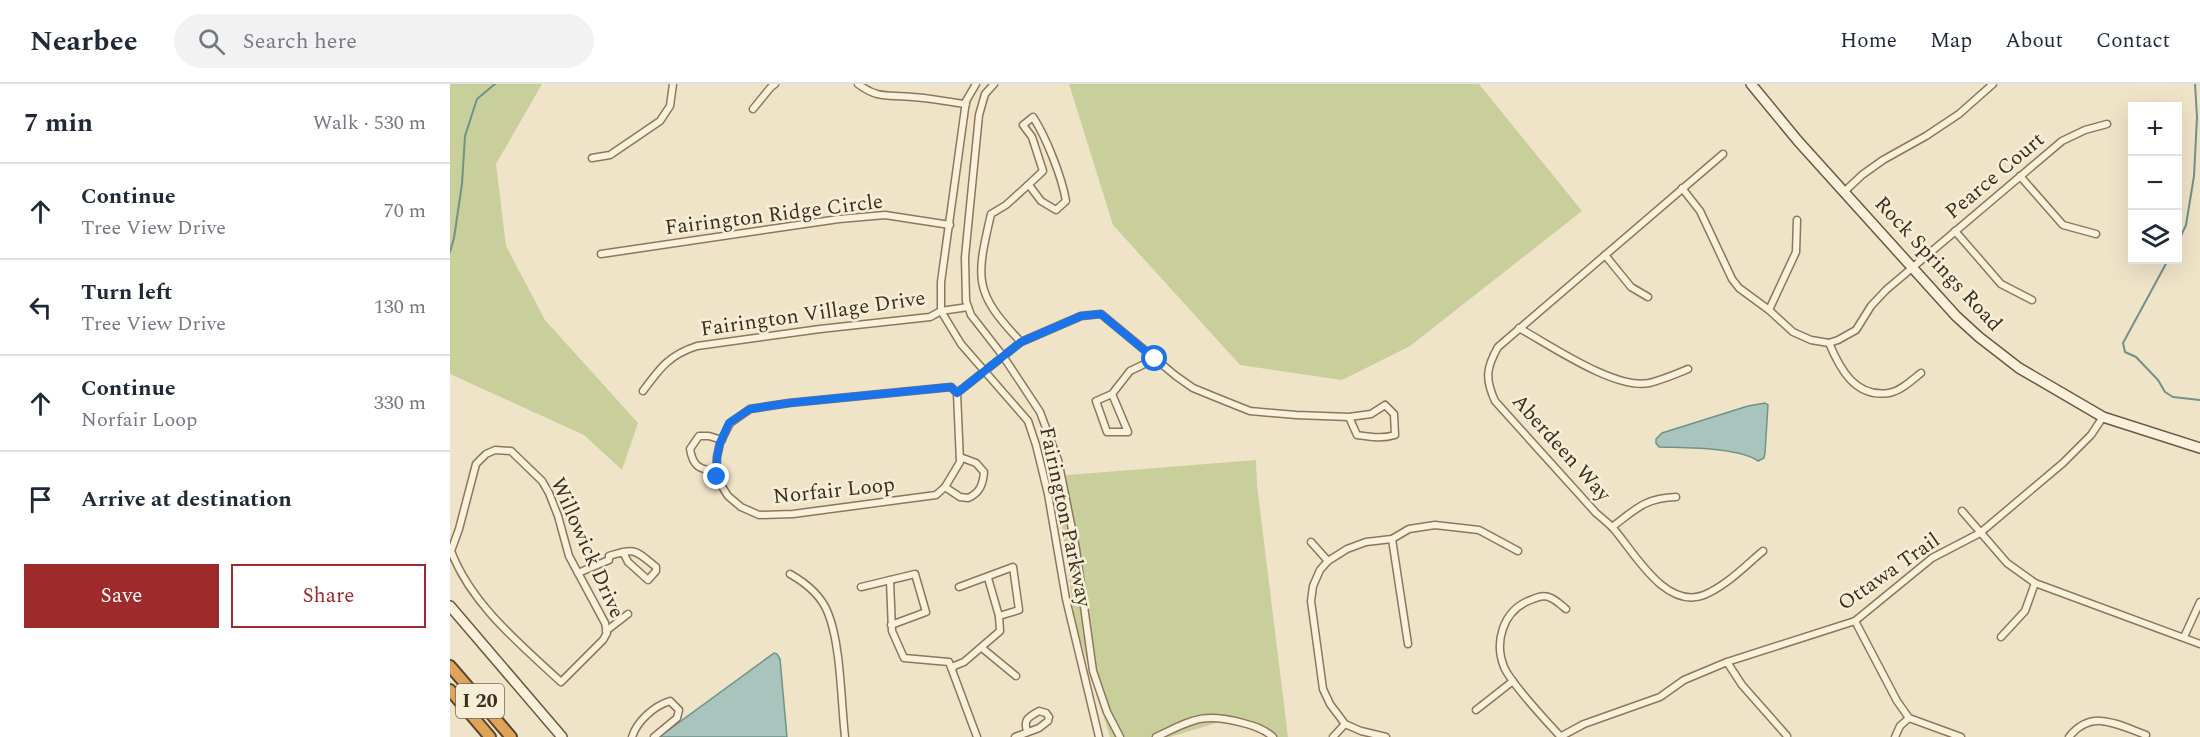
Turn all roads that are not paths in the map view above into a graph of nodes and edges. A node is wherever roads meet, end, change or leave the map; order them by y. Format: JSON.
{"nodes":[{"id":1,"x":673,"y":84,"type":"edge"},
{"id":2,"x":775,"y":84,"type":"edge"},
{"id":3,"x":858,"y":84,"type":"edge"},
{"id":4,"x":976,"y":84,"type":"edge"},
{"id":5,"x":994,"y":84,"type":"edge"},
{"id":6,"x":1751,"y":84,"type":"edge"},
{"id":7,"x":1993,"y":84,"type":"edge"},
{"id":8,"x":966,"y":104,"type":"junction"},
{"id":9,"x":753,"y":108,"type":"dead end"},
{"id":10,"x":2107,"y":124,"type":"dead end"},
{"id":11,"x":1723,"y":154,"type":"dead end"},
{"id":12,"x":592,"y":158,"type":"dead end"},
{"id":13,"x":2020,"y":176,"type":"junction"},
{"id":14,"x":1027,"y":186,"type":"junction"},
{"id":15,"x":1682,"y":188,"type":"junction"},
{"id":16,"x":1845,"y":191,"type":"junction"},
{"id":17,"x":1797,"y":220,"type":"dead end"},
{"id":18,"x":950,"y":225,"type":"junction"},
{"id":19,"x":1955,"y":231,"type":"junction"},
{"id":20,"x":2096,"y":234,"type":"dead end"},
{"id":21,"x":601,"y":254,"type":"dead end"},
{"id":22,"x":1605,"y":255,"type":"junction"},
{"id":23,"x":1913,"y":267,"type":"junction"},
{"id":24,"x":1648,"y":297,"type":"dead end"},
{"id":25,"x":2032,"y":300,"type":"dead end"},
{"id":26,"x":969,"y":307,"type":"junction"},
{"id":27,"x":1768,"y":310,"type":"junction"},
{"id":28,"x":941,"y":311,"type":"junction"},
{"id":29,"x":1519,"y":328,"type":"junction"},
{"id":30,"x":1021,"y":342,"type":"junction"},
{"id":31,"x":1829,"y":343,"type":"junction"},
{"id":32,"x":1004,"y":356,"type":"junction"},
{"id":33,"x":1155,"y":359,"type":"junction"},
{"id":34,"x":1688,"y":369,"type":"dead end"},
{"id":35,"x":986,"y":371,"type":"junction"},
{"id":36,"x":1921,"y":373,"type":"dead end"},
{"id":37,"x":643,"y":391,"type":"dead end"},
{"id":38,"x":957,"y":393,"type":"junction"},
{"id":39,"x":1112,"y":394,"type":"junction"},
{"id":40,"x":1349,"y":417,"type":"junction"},
{"id":41,"x":2103,"y":417,"type":"junction"},
{"id":42,"x":722,"y":440,"type":"junction"},
{"id":43,"x":2200,"y":448,"type":"edge"},
{"id":44,"x":960,"y":457,"type":"junction"},
{"id":45,"x":717,"y":472,"type":"junction"},
{"id":46,"x":945,"y":487,"type":"junction"},
{"id":47,"x":1676,"y":497,"type":"dead end"},
{"id":48,"x":1962,"y":511,"type":"dead end"},
{"id":49,"x":1612,"y":527,"type":"junction"},
{"id":50,"x":1980,"y":532,"type":"junction"},
{"id":51,"x":1392,"y":539,"type":"junction"},
{"id":52,"x":1311,"y":542,"type":"dead end"},
{"id":53,"x":1518,"y":551,"type":"dead end"},
{"id":54,"x":1763,"y":551,"type":"dead end"},
{"id":55,"x":623,"y":552,"type":"junction"},
{"id":56,"x":1328,"y":561,"type":"junction"},
{"id":57,"x":578,"y":573,"type":"junction"},
{"id":58,"x":790,"y":574,"type":"dead end"},
{"id":59,"x":988,"y":578,"type":"junction"},
{"id":60,"x":890,"y":580,"type":"junction"},
{"id":61,"x":2035,"y":583,"type":"junction"},
{"id":62,"x":861,"y":587,"type":"dead end"},
{"id":63,"x":959,"y":587,"type":"dead end"},
{"id":64,"x":2200,"y":602,"type":"edge"},
{"id":65,"x":450,"y":606,"type":"edge"},
{"id":66,"x":1566,"y":609,"type":"dead end"},
{"id":67,"x":628,"y":614,"type":"dead end"},
{"id":68,"x":999,"y":616,"type":"junction"},
{"id":69,"x":1855,"y":621,"type":"junction"},
{"id":70,"x":891,"y":624,"type":"junction"},
{"id":71,"x":606,"y":631,"type":"junction"},
{"id":72,"x":2001,"y":637,"type":"dead end"},
{"id":73,"x":2184,"y":637,"type":"junction"},
{"id":74,"x":1408,"y":644,"type":"dead end"},
{"id":75,"x":2200,"y":644,"type":"edge"},
{"id":76,"x":982,"y":648,"type":"junction"},
{"id":77,"x":1727,"y":662,"type":"junction"},
{"id":78,"x":450,"y":666,"type":"edge"},
{"id":79,"x":951,"y":669,"type":"junction"},
{"id":80,"x":1016,"y":676,"type":"dead end"},
{"id":81,"x":1513,"y":681,"type":"junction"},
{"id":82,"x":450,"y":690,"type":"edge"},
{"id":83,"x":1476,"y":710,"type":"dead end"},
{"id":84,"x":1909,"y":718,"type":"junction"},
{"id":85,"x":1345,"y":724,"type":"junction"},
{"id":86,"x":1027,"y":731,"type":"dead end"},
{"id":87,"x":2146,"y":735,"type":"dead end"},
{"id":88,"x":1560,"y":736,"type":"edge"},
{"id":89,"x":1787,"y":736,"type":"edge"},
{"id":90,"x":490,"y":737,"type":"edge"},
{"id":91,"x":511,"y":737,"type":"edge"},
{"id":92,"x":562,"y":737,"type":"edge"},
{"id":93,"x":632,"y":737,"type":"edge"},
{"id":94,"x":654,"y":737,"type":"edge"},
{"id":95,"x":845,"y":737,"type":"edge"},
{"id":96,"x":977,"y":737,"type":"edge"},
{"id":97,"x":1015,"y":737,"type":"edge"},
{"id":98,"x":1100,"y":737,"type":"edge"},
{"id":99,"x":1120,"y":737,"type":"edge"},
{"id":100,"x":1156,"y":737,"type":"edge"},
{"id":101,"x":1273,"y":737,"type":"edge"},
{"id":102,"x":1333,"y":737,"type":"edge"},
{"id":103,"x":1386,"y":737,"type":"edge"},
{"id":104,"x":1895,"y":737,"type":"edge"},
{"id":105,"x":1961,"y":737,"type":"edge"},
{"id":106,"x":2069,"y":737,"type":"edge"}],
"edges":[{"from":1,"to":12,"type":"street"},
{"from":2,"to":9,"type":"street"},
{"from":3,"to":8,"type":"street"},
{"from":4,"to":8,"type":"street"},
{"from":5,"to":26,"type":"street","name":"Fairington Parkway"},
{"from":6,"to":16,"type":"street","name":"Rock Springs Road"},
{"from":7,"to":16,"type":"street"},
{"from":8,"to":18,"type":"street"},
{"from":10,"to":13,"type":"street","name":"Pearce Court"},
{"from":11,"to":15,"type":"street","name":"Aberdeen Way"},
{"from":13,"to":19,"type":"street","name":"Pearce Court"},
{"from":13,"to":20,"type":"street"},
{"from":14,"to":14,"type":"street"},
{"from":14,"to":30,"type":"street"},
{"from":15,"to":22,"type":"street","name":"Aberdeen Way"},
{"from":15,"to":27,"type":"street"},
{"from":16,"to":23,"type":"street","name":"Rock Springs Road"},
{"from":17,"to":27,"type":"street"},
{"from":18,"to":21,"type":"street","name":"Fairington Ridge Circle"},
{"from":18,"to":28,"type":"street"},
{"from":19,"to":23,"type":"street","name":"Pearce Court"},
{"from":19,"to":25,"type":"street"},
{"from":22,"to":24,"type":"street"},
{"from":22,"to":29,"type":"street","name":"Aberdeen Way"},
{"from":23,"to":31,"type":"street","name":"Pearce Court"},
{"from":23,"to":41,"type":"street","name":"Rock Springs Road"},
{"from":26,"to":28,"type":"street","name":"Fairington Village Drive"},
{"from":26,"to":32,"type":"street","name":"Fairington Parkway"},
{"from":27,"to":31,"type":"street"},
{"from":28,"to":35,"type":"street","name":"Fairington Parkway"},
{"from":28,"to":37,"type":"street","name":"Fairington Village Drive"},
{"from":29,"to":34,"type":"street"},
{"from":29,"to":49,"type":"street","name":"Aberdeen Way"},
{"from":30,"to":32,"type":"street"},
{"from":30,"to":33,"type":"street"},
{"from":31,"to":36,"type":"street"},
{"from":32,"to":35,"type":"street"},
{"from":32,"to":99,"type":"street","name":"Fairington Parkway"},
{"from":33,"to":39,"type":"street"},
{"from":33,"to":40,"type":"street"},
{"from":35,"to":38,"type":"street"},
{"from":35,"to":98,"type":"street","name":"Fairington Parkway"},
{"from":38,"to":42,"type":"street"},
{"from":38,"to":44,"type":"street"},
{"from":39,"to":39,"type":"street"},
{"from":40,"to":40,"type":"street"},
{"from":41,"to":43,"type":"street","name":"Rock Springs Road"},
{"from":41,"to":50,"type":"street","name":"Ottawa Trail"},
{"from":42,"to":45,"type":"street"},
{"from":42,"to":45,"type":"street"},
{"from":44,"to":46,"type":"street"},
{"from":44,"to":46,"type":"street"},
{"from":45,"to":46,"type":"street","name":"Norfair Loop"},
{"from":47,"to":49,"type":"street"},
{"from":48,"to":50,"type":"street"},
{"from":49,"to":54,"type":"street","name":"Aberdeen Way"},
{"from":50,"to":61,"type":"street"},
{"from":50,"to":69,"type":"street","name":"Ottawa Trail"},
{"from":51,"to":53,"type":"street"},
{"from":51,"to":56,"type":"street"},
{"from":51,"to":74,"type":"street"},
{"from":52,"to":56,"type":"street"},
{"from":55,"to":55,"type":"street"},
{"from":55,"to":57,"type":"street"},
{"from":56,"to":85,"type":"street"},
{"from":57,"to":71,"type":"street","name":"Willowick Drive"},
{"from":57,"to":71,"type":"street","name":"Willowick Drive"},
{"from":58,"to":95,"type":"street"},
{"from":59,"to":63,"type":"street"},
{"from":59,"to":68,"type":"street"},
{"from":59,"to":68,"type":"street"},
{"from":60,"to":62,"type":"street"},
{"from":60,"to":70,"type":"street"},
{"from":60,"to":70,"type":"street"},
{"from":61,"to":72,"type":"street"},
{"from":61,"to":73,"type":"street"},
{"from":64,"to":73,"type":"street"},
{"from":65,"to":92,"type":"street"},
{"from":66,"to":81,"type":"street"},
{"from":67,"to":71,"type":"street"},
{"from":68,"to":76,"type":"street"},
{"from":69,"to":77,"type":"street","name":"Ottawa Trail"},
{"from":69,"to":84,"type":"street"},
{"from":70,"to":79,"type":"street"},
{"from":73,"to":75,"type":"street"},
{"from":76,"to":79,"type":"street"},
{"from":76,"to":80,"type":"street"},
{"from":77,"to":88,"type":"street","name":"Ottawa Trail"},
{"from":77,"to":89,"type":"street"},
{"from":78,"to":91,"type":"highway","number":"I 20"},
{"from":79,"to":96,"type":"street"},
{"from":81,"to":83,"type":"street"},
{"from":81,"to":88,"type":"street"},
{"from":82,"to":90,"type":"highway","number":"I 20"},
{"from":84,"to":104,"type":"street"},
{"from":84,"to":105,"type":"street"},
{"from":85,"to":102,"type":"street"},
{"from":85,"to":103,"type":"street"},
{"from":86,"to":97,"type":"street"},
{"from":87,"to":106,"type":"street"},
{"from":93,"to":94,"type":"street"},
{"from":100,"to":101,"type":"street"}]}
